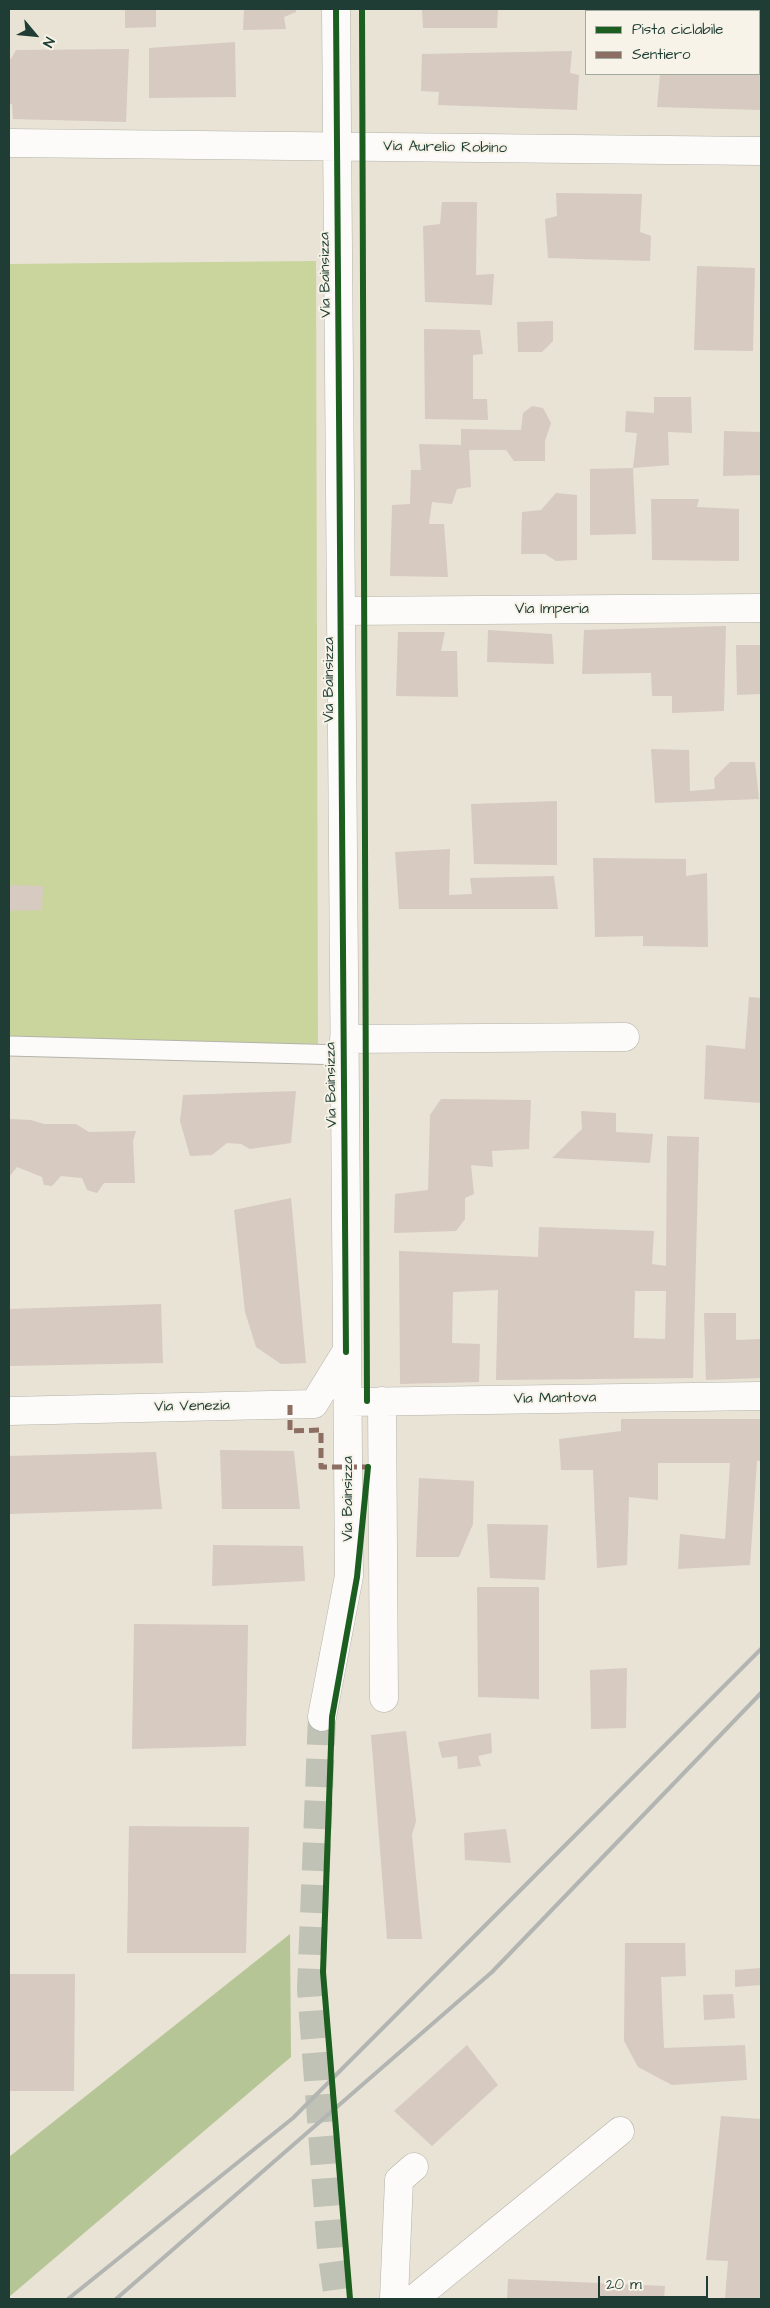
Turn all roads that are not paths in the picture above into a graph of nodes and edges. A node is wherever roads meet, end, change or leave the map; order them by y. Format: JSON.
{"nodes":[{"id":1,"x":336,"y":9,"type":"edge"},
{"id":2,"x":9,"y":143,"type":"edge"},
{"id":3,"x":337,"y":146,"type":"junction"},
{"id":4,"x":761,"y":151,"type":"edge"},
{"id":5,"x":761,"y":608,"type":"edge"},
{"id":6,"x":342,"y":611,"type":"junction"},
{"id":7,"x":625,"y":1036,"type":"dead end"},
{"id":8,"x":9,"y":1046,"type":"edge"},
{"id":9,"x":344,"y":1047,"type":"junction"},
{"id":10,"x":346,"y":1352,"type":"junction"},
{"id":11,"x":761,"y":1396,"type":"edge"},
{"id":12,"x":382,"y":1401,"type":"junction"},
{"id":13,"x":349,"y":1402,"type":"junction"},
{"id":14,"x":9,"y":1411,"type":"edge"},
{"id":15,"x":384,"y":1698,"type":"dead end"},
{"id":16,"x":322,"y":1718,"type":"tunnel mouth"},
{"id":17,"x":620,"y":2131,"type":"dead end"},
{"id":18,"x":414,"y":2167,"type":"dead end"},
{"id":19,"x":394,"y":2299,"type":"edge"},
{"id":20,"x":414,"y":2299,"type":"edge"}],
"edges":[{"from":1,"to":3,"type":"street","name":"Via Bainsizza"},
{"from":2,"to":3,"type":"street","name":"Via Aurelio Robino"},
{"from":3,"to":4,"type":"street","name":"Via Aurelio Robino"},
{"from":3,"to":6,"type":"street","name":"Via Bainsizza"},
{"from":5,"to":6,"type":"street","name":"Via Imperia"},
{"from":6,"to":9,"type":"street","name":"Via Bainsizza"},
{"from":7,"to":9,"type":"street","name":"Via Bainsizza"},
{"from":8,"to":9,"type":"lane"},
{"from":9,"to":10,"type":"street","name":"Via Bainsizza"},
{"from":10,"to":13,"type":"street","name":"Via Bainsizza"},
{"from":10,"to":14,"type":"street","name":"Via Venezia"},
{"from":11,"to":12,"type":"street","name":"Via Mantova"},
{"from":12,"to":13,"type":"street","name":"Via Mantova"},
{"from":12,"to":15,"type":"street"},
{"from":13,"to":16,"type":"street","name":"Via Bainsizza"},
{"from":17,"to":20,"type":"street"},
{"from":18,"to":19,"type":"street"}]}
